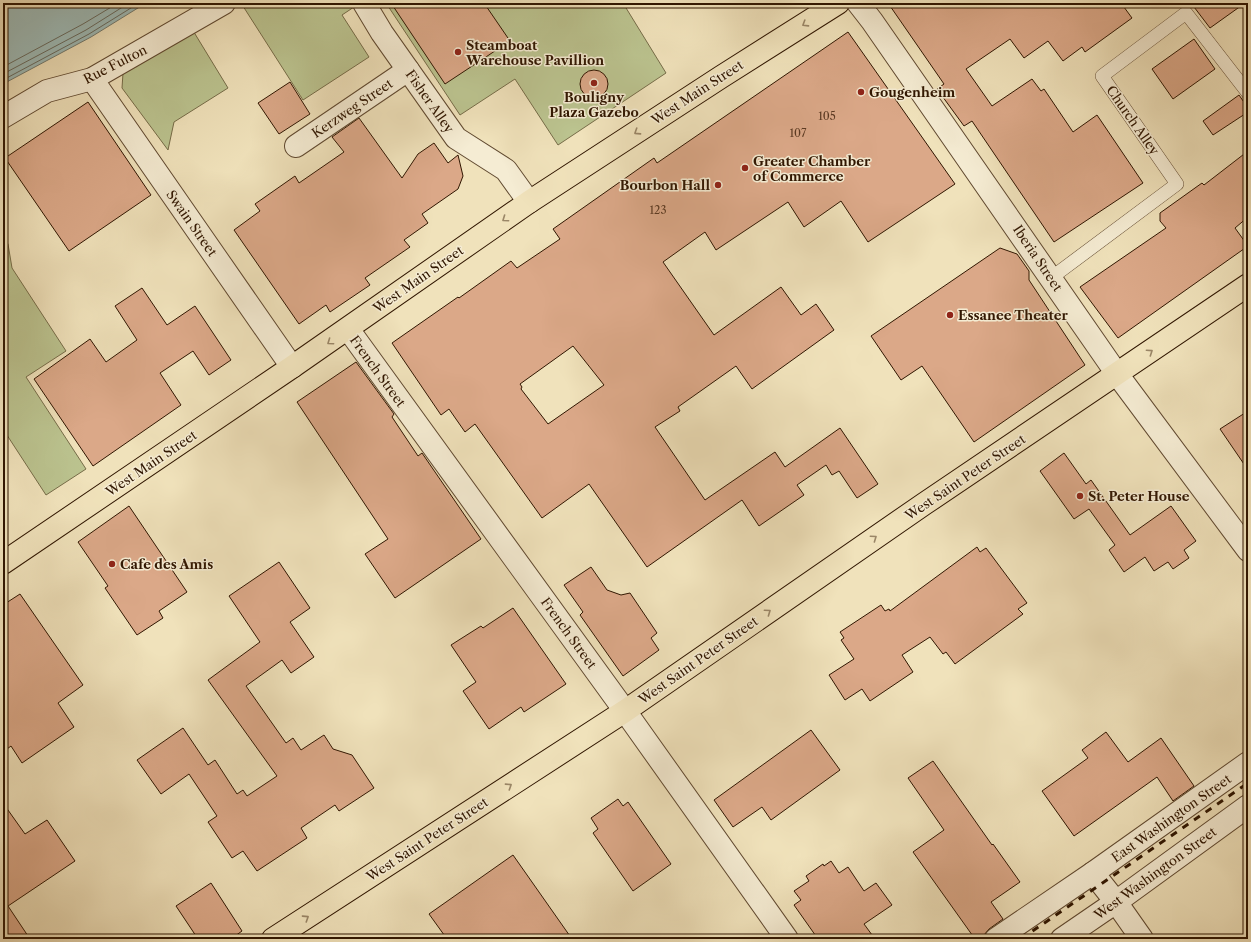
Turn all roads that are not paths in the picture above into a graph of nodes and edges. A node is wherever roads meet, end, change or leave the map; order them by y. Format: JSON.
{"nodes":[{"id":1,"x":224,"y":3,"type":"edge"},
{"id":2,"x":364,"y":3,"type":"edge"},
{"id":3,"x":838,"y":3,"type":"edge"},
{"id":4,"x":858,"y":3,"type":"edge"},
{"id":5,"x":408,"y":70,"type":"junction"},
{"id":6,"x":92,"y":79,"type":"junction"},
{"id":7,"x":1248,"y":93,"type":"edge"},
{"id":8,"x":3,"y":117,"type":"edge"},
{"id":9,"x":296,"y":146,"type":"dead end"},
{"id":10,"x":529,"y":202,"type":"junction"},
{"id":11,"x":1051,"y":278,"type":"junction"},
{"id":12,"x":1248,"y":285,"type":"edge"},
{"id":13,"x":348,"y":329,"type":"junction"},
{"id":14,"x":292,"y":367,"type":"junction"},
{"id":15,"x":1117,"y":374,"type":"junction"},
{"id":16,"x":1248,"y":550,"type":"edge"},
{"id":17,"x":3,"y":563,"type":"edge"},
{"id":18,"x":625,"y":710,"type":"junction"},
{"id":19,"x":1248,"y":764,"type":"edge"},
{"id":20,"x":1248,"y":806,"type":"edge"},
{"id":21,"x":1093,"y":873,"type":"junction"},
{"id":22,"x":1116,"y":902,"type":"junction"},
{"id":23,"x":273,"y":939,"type":"edge"},
{"id":24,"x":787,"y":939,"type":"edge"},
{"id":25,"x":996,"y":939,"type":"edge"},
{"id":26,"x":1062,"y":939,"type":"edge"},
{"id":27,"x":1142,"y":939,"type":"edge"}],
"edges":[{"from":1,"to":6,"type":"street","name":"Rue Fulton"},
{"from":2,"to":5,"type":"street","name":"Fisher Alley"},
{"from":3,"to":10,"type":"main road","name":"West Main Street","one_way":true},
{"from":4,"to":11,"type":"street","name":"Iberia Street"},
{"from":5,"to":9,"type":"street","name":"Kerzweg Street"},
{"from":5,"to":10,"type":"street","name":"Fisher Alley"},
{"from":6,"to":8,"type":"street","name":"Rue Fulton"},
{"from":6,"to":14,"type":"street","name":"Swain Street"},
{"from":7,"to":11,"type":"lane","name":"Church Alley"},
{"from":10,"to":13,"type":"main road","name":"West Main Street","one_way":true},
{"from":11,"to":15,"type":"street","name":"Iberia Street"},
{"from":15,"to":12,"type":"main road","name":"West Saint Peter Street","one_way":true},
{"from":13,"to":14,"type":"main road","name":"West Main Street","one_way":true},
{"from":13,"to":18,"type":"street","name":"French Street"},
{"from":14,"to":17,"type":"main road","name":"West Main Street"},
{"from":15,"to":16,"type":"street","name":"Iberia Street"},
{"from":18,"to":15,"type":"main road","name":"West Saint Peter Street","one_way":true},
{"from":23,"to":18,"type":"main road","name":"West Saint Peter Street","one_way":true},
{"from":18,"to":24,"type":"street","name":"French Street"},
{"from":19,"to":21,"type":"street","name":"East Washington Street"},
{"from":20,"to":22,"type":"street","name":"West Washington Street"},
{"from":21,"to":22,"type":"street"},
{"from":21,"to":25,"type":"street"},
{"from":22,"to":26,"type":"street","name":"West Washington Street"},
{"from":22,"to":27,"type":"street"}]}
